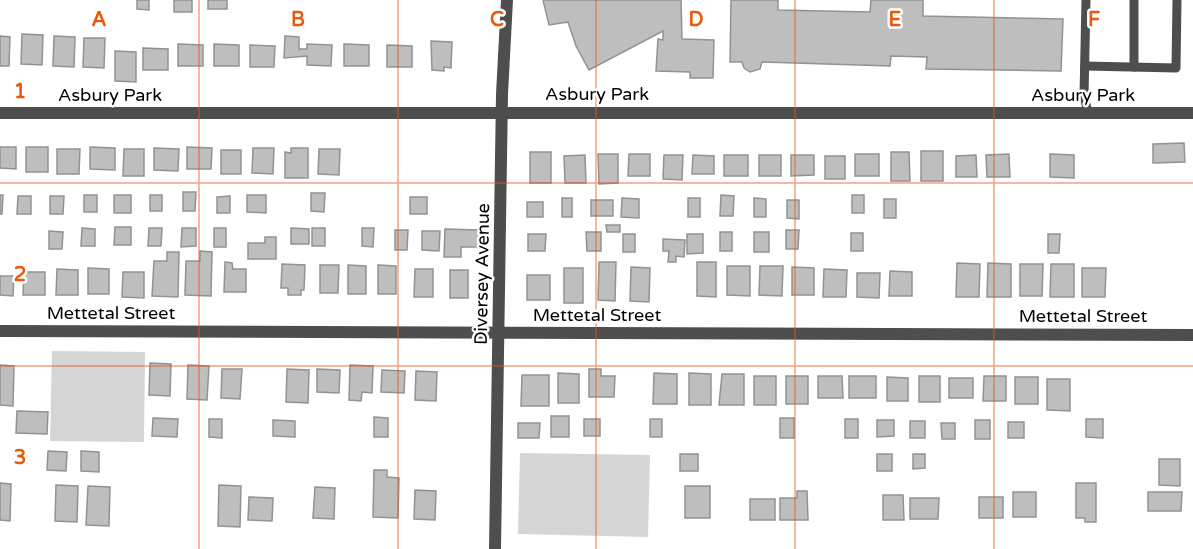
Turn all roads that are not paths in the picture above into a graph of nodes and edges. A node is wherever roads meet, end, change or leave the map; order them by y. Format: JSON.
{"nodes":[{"id":1,"x":507,"y":0,"type":"edge"},
{"id":2,"x":1086,"y":0,"type":"edge"},
{"id":3,"x":1134,"y":0,"type":"edge"},
{"id":4,"x":1177,"y":0,"type":"edge"},
{"id":5,"x":1085,"y":66,"type":"junction"},
{"id":6,"x":1134,"y":67,"type":"junction"},
{"id":7,"x":502,"y":112,"type":"junction"},
{"id":8,"x":0,"y":113,"type":"edge"},
{"id":9,"x":1088,"y":113,"type":"junction"},
{"id":10,"x":1193,"y":113,"type":"edge"},
{"id":11,"x":0,"y":331,"type":"edge"},
{"id":12,"x":499,"y":333,"type":"junction"},
{"id":13,"x":1193,"y":334,"type":"edge"},
{"id":14,"x":495,"y":549,"type":"edge"}],
"edges":[{"from":1,"to":7,"type":"street","name":"Diversey Avenue"},
{"from":2,"to":5,"type":"lane"},
{"from":3,"to":6,"type":"lane"},
{"from":4,"to":6,"type":"lane"},
{"from":5,"to":6,"type":"lane"},
{"from":5,"to":9,"type":"lane"},
{"from":7,"to":8,"type":"street","name":"Asbury Park"},
{"from":7,"to":9,"type":"street","name":"Asbury Park"},
{"from":7,"to":12,"type":"street","name":"Diversey Avenue"},
{"from":9,"to":10,"type":"street","name":"Asbury Park"},
{"from":11,"to":12,"type":"street","name":"Mettetal Street"},
{"from":12,"to":13,"type":"street","name":"Mettetal Street"},
{"from":12,"to":14,"type":"street","name":"Diversey Avenue"}]}
